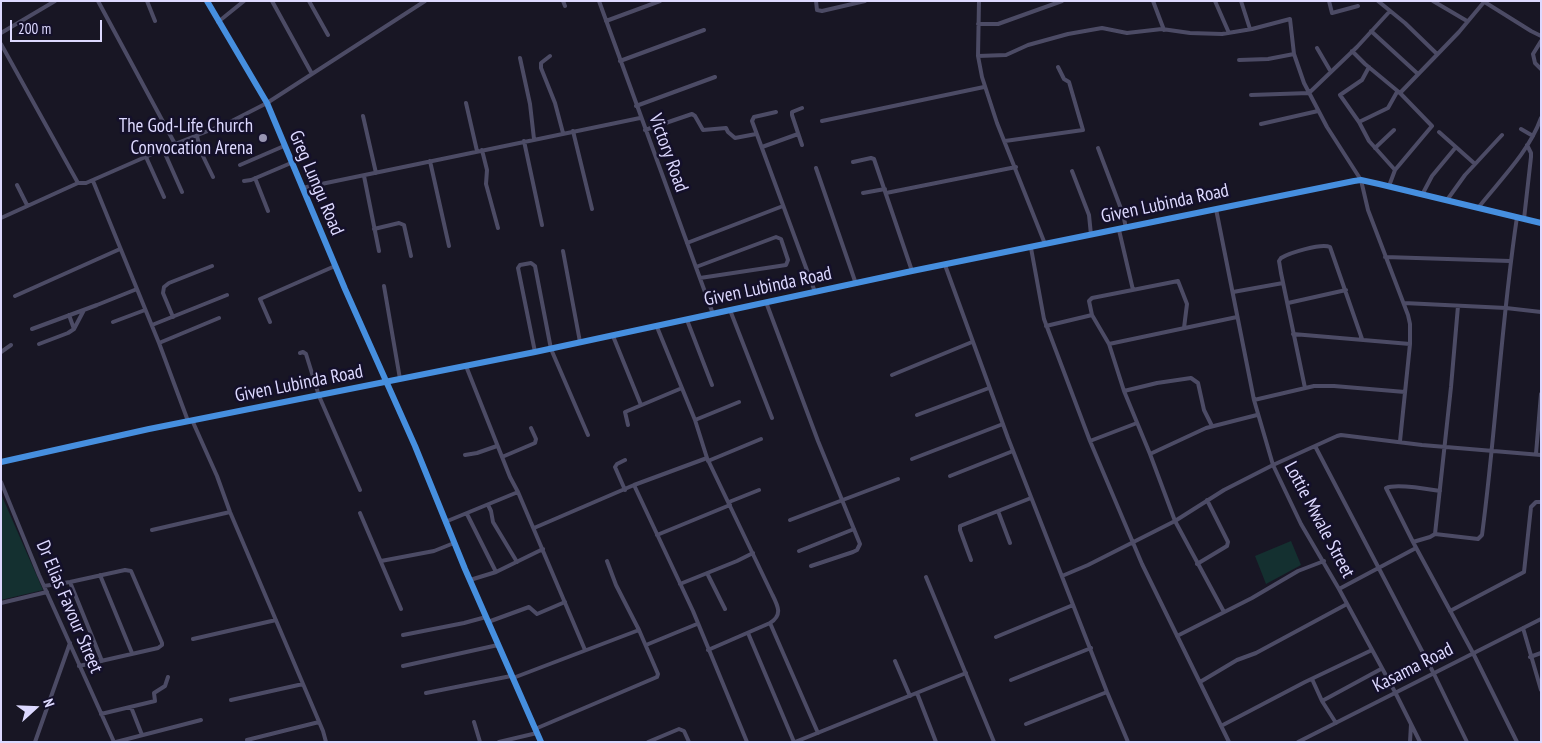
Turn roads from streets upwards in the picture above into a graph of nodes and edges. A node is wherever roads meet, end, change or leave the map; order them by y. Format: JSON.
{"nodes":[{"id":1,"x":98,"y":1,"type":"edge"},
{"id":2,"x":147,"y":1,"type":"edge"},
{"id":3,"x":207,"y":1,"type":"edge"},
{"id":4,"x":244,"y":1,"type":"edge"},
{"id":5,"x":272,"y":1,"type":"edge"},
{"id":6,"x":308,"y":1,"type":"edge"},
{"id":7,"x":424,"y":1,"type":"edge"},
{"id":8,"x":598,"y":1,"type":"edge"},
{"id":9,"x":660,"y":1,"type":"edge"},
{"id":10,"x":816,"y":1,"type":"edge"},
{"id":11,"x":865,"y":1,"type":"edge"},
{"id":12,"x":979,"y":1,"type":"edge"},
{"id":13,"x":1041,"y":1,"type":"edge"},
{"id":14,"x":1062,"y":1,"type":"edge"},
{"id":15,"x":1153,"y":1,"type":"edge"},
{"id":16,"x":1214,"y":1,"type":"edge"},
{"id":17,"x":1242,"y":1,"type":"edge"},
{"id":18,"x":1329,"y":1,"type":"edge"},
{"id":19,"x":1378,"y":1,"type":"edge"},
{"id":20,"x":1433,"y":1,"type":"edge"},
{"id":21,"x":53,"y":2,"type":"edge"},
{"id":22,"x":1483,"y":2,"type":"edge"},
{"id":23,"x":1358,"y":6,"type":"dead end"},
{"id":24,"x":1043,"y":8,"type":"junction"},
{"id":25,"x":1390,"y":11,"type":"junction"},
{"id":26,"x":155,"y":21,"type":"dead end"},
{"id":27,"x":606,"y":21,"type":"junction"},
{"id":28,"x":1467,"y":21,"type":"junction"},
{"id":29,"x":218,"y":22,"type":"junction"},
{"id":30,"x":978,"y":24,"type":"junction"},
{"id":31,"x":1250,"y":29,"type":"junction"},
{"id":32,"x":704,"y":30,"type":"dead end"},
{"id":33,"x":1164,"y":30,"type":"junction"},
{"id":34,"x":1371,"y":31,"type":"junction"},
{"id":35,"x":1229,"y":32,"type":"junction"},
{"id":36,"x":1,"y":33,"type":"edge"},
{"id":37,"x":328,"y":35,"type":"dead end"},
{"id":38,"x":1541,"y":36,"type":"edge"},
{"id":39,"x":1541,"y":41,"type":"edge"},
{"id":40,"x":1,"y":44,"type":"edge"},
{"id":41,"x":1318,"y":48,"type":"dead end"},
{"id":42,"x":1352,"y":51,"type":"junction"},
{"id":43,"x":1294,"y":54,"type":"junction"},
{"id":44,"x":1437,"y":54,"type":"junction"},
{"id":45,"x":550,"y":56,"type":"dead end"},
{"id":46,"x":978,"y":56,"type":"junction"},
{"id":47,"x":520,"y":58,"type":"dead end"},
{"id":48,"x":1239,"y":60,"type":"dead end"},
{"id":49,"x":620,"y":61,"type":"junction"},
{"id":50,"x":1058,"y":67,"type":"dead end"},
{"id":51,"x":1369,"y":67,"type":"junction"},
{"id":52,"x":1541,"y":69,"type":"edge"},
{"id":53,"x":1332,"y":72,"type":"junction"},
{"id":54,"x":312,"y":74,"type":"junction"},
{"id":55,"x":1418,"y":74,"type":"junction"},
{"id":56,"x":715,"y":77,"type":"dead end"},
{"id":57,"x":984,"y":87,"type":"junction"},
{"id":58,"x":1309,"y":93,"type":"junction"},
{"id":59,"x":1398,"y":93,"type":"junction"},
{"id":60,"x":1251,"y":95,"type":"dead end"},
{"id":61,"x":267,"y":103,"type":"junction"},
{"id":62,"x":466,"y":103,"type":"dead end"},
{"id":63,"x":636,"y":106,"type":"junction"},
{"id":64,"x":802,"y":108,"type":"dead end"},
{"id":65,"x":1318,"y":111,"type":"junction"},
{"id":66,"x":776,"y":112,"type":"dead end"},
{"id":67,"x":363,"y":116,"type":"dead end"},
{"id":68,"x":640,"y":118,"type":"junction"},
{"id":69,"x":1541,"y":118,"type":"edge"},
{"id":70,"x":822,"y":121,"type":"dead end"},
{"id":71,"x":1359,"y":122,"type":"junction"},
{"id":72,"x":1261,"y":124,"type":"dead end"},
{"id":73,"x":1521,"y":129,"type":"dead end"},
{"id":74,"x":1539,"y":129,"type":"edge"},
{"id":75,"x":645,"y":130,"type":"junction"},
{"id":76,"x":1394,"y":130,"type":"dead end"},
{"id":77,"x":573,"y":131,"type":"junction"},
{"id":78,"x":1439,"y":132,"type":"dead end"},
{"id":79,"x":563,"y":133,"type":"junction"},
{"id":80,"x":756,"y":134,"type":"junction"},
{"id":81,"x":798,"y":134,"type":"junction"},
{"id":82,"x":1502,"y":135,"type":"dead end"},
{"id":83,"x":197,"y":136,"type":"junction"},
{"id":84,"x":1533,"y":136,"type":"junction"},
{"id":85,"x":534,"y":139,"type":"junction"},
{"id":86,"x":524,"y":141,"type":"junction"},
{"id":87,"x":1005,"y":141,"type":"junction"},
{"id":88,"x":175,"y":144,"type":"junction"},
{"id":89,"x":802,"y":145,"type":"dead end"},
{"id":90,"x":1527,"y":145,"type":"junction"},
{"id":91,"x":284,"y":146,"type":"junction"},
{"id":92,"x":1456,"y":146,"type":"junction"},
{"id":93,"x":762,"y":147,"type":"junction"},
{"id":94,"x":1098,"y":148,"type":"dead end"},
{"id":95,"x":1375,"y":148,"type":"junction"},
{"id":96,"x":163,"y":149,"type":"junction"},
{"id":97,"x":482,"y":150,"type":"junction"},
{"id":98,"x":477,"y":151,"type":"junction"},
{"id":99,"x":146,"y":156,"type":"junction"},
{"id":100,"x":430,"y":161,"type":"junction"},
{"id":101,"x":853,"y":162,"type":"dead end"},
{"id":102,"x":291,"y":163,"type":"junction"},
{"id":103,"x":240,"y":164,"type":"dead end"},
{"id":104,"x":1475,"y":164,"type":"junction"},
{"id":105,"x":1016,"y":166,"type":"junction"},
{"id":106,"x":816,"y":168,"type":"dead end"},
{"id":107,"x":1395,"y":170,"type":"junction"},
{"id":108,"x":1072,"y":171,"type":"dead end"},
{"id":109,"x":376,"y":173,"type":"junction"},
{"id":110,"x":364,"y":176,"type":"junction"},
{"id":111,"x":213,"y":177,"type":"dead end"},
{"id":112,"x":255,"y":178,"type":"junction"},
{"id":113,"x":1361,"y":180,"type":"junction"},
{"id":114,"x":93,"y":181,"type":"junction"},
{"id":115,"x":244,"y":182,"type":"dead end"},
{"id":116,"x":78,"y":183,"type":"junction"},
{"id":117,"x":17,"y":185,"type":"dead end"},
{"id":118,"x":1389,"y":186,"type":"junction"},
{"id":119,"x":302,"y":188,"type":"junction"},
{"id":120,"x":885,"y":191,"type":"junction"},
{"id":121,"x":182,"y":192,"type":"dead end"},
{"id":122,"x":863,"y":193,"type":"dead end"},
{"id":123,"x":1422,"y":195,"type":"junction"},
{"id":124,"x":164,"y":196,"type":"dead end"},
{"id":125,"x":1447,"y":200,"type":"junction"},
{"id":126,"x":27,"y":205,"type":"junction"},
{"id":127,"x":783,"y":206,"type":"junction"},
{"id":128,"x":1478,"y":208,"type":"junction"},
{"id":129,"x":1216,"y":209,"type":"junction"},
{"id":130,"x":592,"y":210,"type":"dead end"},
{"id":131,"x":268,"y":212,"type":"dead end"},
{"id":132,"x":1,"y":218,"type":"edge"},
{"id":133,"x":1517,"y":218,"type":"junction"},
{"id":134,"x":1524,"y":219,"type":"junction"},
{"id":135,"x":1541,"y":223,"type":"edge"},
{"id":136,"x":542,"y":225,"type":"dead end"},
{"id":137,"x":374,"y":228,"type":"junction"},
{"id":138,"x":498,"y":228,"type":"dead end"},
{"id":139,"x":1126,"y":228,"type":"junction"},
{"id":140,"x":1119,"y":230,"type":"junction"},
{"id":141,"x":1091,"y":235,"type":"junction"},
{"id":142,"x":687,"y":243,"type":"junction"},
{"id":143,"x":1045,"y":244,"type":"junction"},
{"id":144,"x":449,"y":246,"type":"dead end"},
{"id":145,"x":1030,"y":248,"type":"junction"},
{"id":146,"x":120,"y":249,"type":"junction"},
{"id":147,"x":379,"y":251,"type":"dead end"},
{"id":148,"x":563,"y":251,"type":"dead end"},
{"id":149,"x":411,"y":256,"type":"dead end"},
{"id":150,"x":1385,"y":257,"type":"junction"},
{"id":151,"x":1510,"y":261,"type":"junction"},
{"id":152,"x":945,"y":265,"type":"junction"},
{"id":153,"x":212,"y":266,"type":"dead end"},
{"id":154,"x":335,"y":266,"type":"junction"},
{"id":155,"x":696,"y":267,"type":"junction"},
{"id":156,"x":912,"y":271,"type":"junction"},
{"id":157,"x":700,"y":278,"type":"junction"},
{"id":158,"x":1284,"y":283,"type":"junction"},
{"id":159,"x":856,"y":284,"type":"junction"},
{"id":160,"x":384,"y":286,"type":"dead end"},
{"id":161,"x":137,"y":289,"type":"junction"},
{"id":162,"x":1132,"y":290,"type":"junction"},
{"id":163,"x":1346,"y":290,"type":"junction"},
{"id":164,"x":815,"y":292,"type":"junction"},
{"id":165,"x":1233,"y":292,"type":"junction"},
{"id":166,"x":227,"y":295,"type":"dead end"},
{"id":167,"x":15,"y":296,"type":"dead end"},
{"id":168,"x":766,"y":302,"type":"junction"},
{"id":169,"x":1288,"y":303,"type":"junction"},
{"id":170,"x":1404,"y":303,"type":"junction"},
{"id":171,"x":1458,"y":306,"type":"junction"},
{"id":172,"x":1506,"y":308,"type":"junction"},
{"id":173,"x":84,"y":310,"type":"junction"},
{"id":174,"x":146,"y":310,"type":"junction"},
{"id":175,"x":730,"y":310,"type":"junction"},
{"id":176,"x":1541,"y":312,"type":"edge"},
{"id":177,"x":713,"y":314,"type":"junction"},
{"id":178,"x":69,"y":315,"type":"junction"},
{"id":179,"x":1092,"y":315,"type":"junction"},
{"id":180,"x":173,"y":317,"type":"junction"},
{"id":181,"x":1237,"y":317,"type":"junction"},
{"id":182,"x":219,"y":318,"type":"dead end"},
{"id":183,"x":687,"y":320,"type":"junction"},
{"id":184,"x":113,"y":322,"type":"dead end"},
{"id":185,"x":270,"y":322,"type":"dead end"},
{"id":186,"x":152,"y":325,"type":"junction"},
{"id":187,"x":1046,"y":326,"type":"junction"},
{"id":188,"x":657,"y":327,"type":"junction"},
{"id":189,"x":1184,"y":328,"type":"junction"},
{"id":190,"x":32,"y":329,"type":"dead end"},
{"id":191,"x":74,"y":329,"type":"junction"},
{"id":192,"x":1293,"y":334,"type":"junction"},
{"id":193,"x":613,"y":336,"type":"junction"},
{"id":194,"x":1362,"y":339,"type":"junction"},
{"id":195,"x":580,"y":342,"type":"junction"},
{"id":196,"x":972,"y":342,"type":"junction"},
{"id":197,"x":160,"y":343,"type":"junction"},
{"id":198,"x":39,"y":344,"type":"dead end"},
{"id":199,"x":1109,"y":344,"type":"junction"},
{"id":200,"x":1410,"y":344,"type":"junction"},
{"id":201,"x":11,"y":345,"type":"dead end"},
{"id":202,"x":551,"y":349,"type":"junction"},
{"id":203,"x":1,"y":352,"type":"edge"},
{"id":204,"x":535,"y":352,"type":"junction"},
{"id":205,"x":300,"y":353,"type":"dead end"},
{"id":206,"x":466,"y":366,"type":"junction"},
{"id":207,"x":892,"y":375,"type":"dead end"},
{"id":208,"x":400,"y":378,"type":"junction"},
{"id":209,"x":386,"y":382,"type":"junction"},
{"id":210,"x":712,"y":385,"type":"dead end"},
{"id":211,"x":682,"y":388,"type":"junction"},
{"id":212,"x":990,"y":388,"type":"junction"},
{"id":213,"x":1305,"y":388,"type":"junction"},
{"id":214,"x":1124,"y":391,"type":"junction"},
{"id":215,"x":1405,"y":392,"type":"junction"},
{"id":216,"x":1541,"y":394,"type":"edge"},
{"id":217,"x":319,"y":396,"type":"junction"},
{"id":218,"x":1254,"y":400,"type":"junction"},
{"id":219,"x":738,"y":402,"type":"dead end"},
{"id":220,"x":641,"y":405,"type":"junction"},
{"id":221,"x":918,"y":414,"type":"dead end"},
{"id":222,"x":1257,"y":415,"type":"junction"},
{"id":223,"x":772,"y":418,"type":"dead end"},
{"id":224,"x":696,"y":420,"type":"junction"},
{"id":225,"x":190,"y":421,"type":"junction"},
{"id":226,"x":1138,"y":423,"type":"junction"},
{"id":227,"x":1003,"y":424,"type":"junction"},
{"id":228,"x":628,"y":425,"type":"dead end"},
{"id":229,"x":1212,"y":426,"type":"junction"},
{"id":230,"x":531,"y":428,"type":"dead end"},
{"id":231,"x":588,"y":435,"type":"dead end"},
{"id":232,"x":761,"y":439,"type":"dead end"},
{"id":233,"x":1090,"y":441,"type":"junction"},
{"id":234,"x":1400,"y":441,"type":"junction"},
{"id":235,"x":497,"y":446,"type":"junction"},
{"id":236,"x":1315,"y":446,"type":"junction"},
{"id":237,"x":1445,"y":447,"type":"junction"},
{"id":238,"x":1492,"y":450,"type":"junction"},
{"id":239,"x":1013,"y":451,"type":"junction"},
{"id":240,"x":1150,"y":454,"type":"junction"},
{"id":241,"x":465,"y":455,"type":"dead end"},
{"id":242,"x":1538,"y":455,"type":"edge"},
{"id":243,"x":502,"y":457,"type":"junction"},
{"id":244,"x":708,"y":459,"type":"junction"},
{"id":245,"x":912,"y":459,"type":"dead end"},
{"id":246,"x":625,"y":460,"type":"dead end"},
{"id":247,"x":1,"y":462,"type":"edge"},
{"id":248,"x":1273,"y":465,"type":"junction"},
{"id":249,"x":950,"y":476,"type":"dead end"},
{"id":250,"x":898,"y":479,"type":"dead end"},
{"id":251,"x":1,"y":482,"type":"edge"},
{"id":252,"x":634,"y":485,"type":"junction"},
{"id":253,"x":360,"y":490,"type":"dead end"},
{"id":254,"x":625,"y":490,"type":"junction"},
{"id":255,"x":759,"y":490,"type":"dead end"},
{"id":256,"x":1440,"y":491,"type":"junction"},
{"id":257,"x":518,"y":492,"type":"junction"},
{"id":258,"x":1032,"y":498,"type":"junction"},
{"id":259,"x":842,"y":500,"type":"junction"},
{"id":260,"x":1207,"y":500,"type":"junction"},
{"id":261,"x":1541,"y":502,"type":"edge"},
{"id":262,"x":729,"y":503,"type":"junction"},
{"id":263,"x":488,"y":505,"type":"junction"},
{"id":264,"x":998,"y":511,"type":"junction"},
{"id":265,"x":230,"y":512,"type":"junction"},
{"id":266,"x":360,"y":513,"type":"dead end"},
{"id":267,"x":467,"y":514,"type":"junction"},
{"id":268,"x":790,"y":520,"type":"dead end"},
{"id":269,"x":1175,"y":521,"type":"junction"},
{"id":270,"x":445,"y":522,"type":"junction"},
{"id":271,"x":534,"y":528,"type":"junction"},
{"id":272,"x":854,"y":529,"type":"junction"},
{"id":273,"x":152,"y":530,"type":"dead end"},
{"id":274,"x":1435,"y":534,"type":"junction"},
{"id":275,"x":657,"y":535,"type":"junction"},
{"id":276,"x":1132,"y":542,"type":"junction"},
{"id":277,"x":1413,"y":542,"type":"junction"},
{"id":278,"x":454,"y":543,"type":"junction"},
{"id":279,"x":1010,"y":543,"type":"dead end"},
{"id":280,"x":1416,"y":548,"type":"junction"},
{"id":281,"x":543,"y":549,"type":"junction"},
{"id":282,"x":799,"y":550,"type":"dead end"},
{"id":283,"x":753,"y":553,"type":"junction"},
{"id":284,"x":607,"y":560,"type":"dead end"},
{"id":285,"x":970,"y":560,"type":"dead end"},
{"id":286,"x":381,"y":561,"type":"junction"},
{"id":287,"x":517,"y":562,"type":"junction"},
{"id":288,"x":1324,"y":562,"type":"junction"},
{"id":289,"x":1197,"y":564,"type":"junction"},
{"id":290,"x":811,"y":566,"type":"dead end"},
{"id":291,"x":1377,"y":568,"type":"junction"},
{"id":292,"x":496,"y":572,"type":"junction"},
{"id":293,"x":707,"y":573,"type":"junction"},
{"id":294,"x":100,"y":575,"type":"junction"},
{"id":295,"x":1062,"y":576,"type":"junction"},
{"id":296,"x":926,"y":577,"type":"dead end"},
{"id":297,"x":470,"y":580,"type":"junction"},
{"id":298,"x":70,"y":582,"type":"junction"},
{"id":299,"x":680,"y":584,"type":"junction"},
{"id":300,"x":44,"y":586,"type":"junction"},
{"id":301,"x":1339,"y":589,"type":"junction"},
{"id":302,"x":47,"y":592,"type":"junction"},
{"id":303,"x":565,"y":602,"type":"junction"},
{"id":304,"x":1,"y":603,"type":"edge"},
{"id":305,"x":1347,"y":604,"type":"junction"},
{"id":306,"x":1073,"y":605,"type":"junction"},
{"id":307,"x":401,"y":609,"type":"dead end"},
{"id":308,"x":725,"y":609,"type":"dead end"},
{"id":309,"x":1450,"y":611,"type":"junction"},
{"id":310,"x":1224,"y":612,"type":"junction"},
{"id":311,"x":486,"y":617,"type":"junction"},
{"id":312,"x":1541,"y":619,"type":"edge"},
{"id":313,"x":276,"y":620,"type":"junction"},
{"id":314,"x":488,"y":622,"type":"junction"},
{"id":315,"x":770,"y":623,"type":"junction"},
{"id":316,"x":697,"y":624,"type":"junction"},
{"id":317,"x":1523,"y":628,"type":"junction"},
{"id":318,"x":639,"y":630,"type":"junction"},
{"id":319,"x":748,"y":633,"type":"junction"},
{"id":320,"x":403,"y":635,"type":"dead end"},
{"id":321,"x":1177,"y":636,"type":"junction"},
{"id":322,"x":996,"y":637,"type":"dead end"},
{"id":323,"x":193,"y":639,"type":"dead end"},
{"id":324,"x":70,"y":643,"type":"junction"},
{"id":325,"x":498,"y":645,"type":"junction"},
{"id":326,"x":646,"y":645,"type":"junction"},
{"id":327,"x":1090,"y":648,"type":"junction"},
{"id":328,"x":585,"y":650,"type":"junction"},
{"id":329,"x":708,"y":650,"type":"junction"},
{"id":330,"x":1372,"y":650,"type":"junction"},
{"id":331,"x":132,"y":653,"type":"junction"},
{"id":332,"x":1473,"y":653,"type":"junction"},
{"id":333,"x":1541,"y":653,"type":"edge"},
{"id":334,"x":1530,"y":657,"type":"junction"},
{"id":335,"x":102,"y":661,"type":"junction"},
{"id":336,"x":895,"y":661,"type":"dead end"},
{"id":337,"x":79,"y":666,"type":"junction"},
{"id":338,"x":403,"y":666,"type":"dead end"},
{"id":339,"x":1381,"y":669,"type":"junction"},
{"id":340,"x":966,"y":673,"type":"junction"},
{"id":341,"x":1434,"y":674,"type":"junction"},
{"id":342,"x":168,"y":677,"type":"dead end"},
{"id":343,"x":512,"y":677,"type":"junction"},
{"id":344,"x":1312,"y":679,"type":"junction"},
{"id":345,"x":1011,"y":680,"type":"dead end"},
{"id":346,"x":1200,"y":682,"type":"junction"},
{"id":347,"x":303,"y":684,"type":"junction"},
{"id":348,"x":1541,"y":690,"type":"edge"},
{"id":349,"x":1107,"y":692,"type":"junction"},
{"id":350,"x":1395,"y":692,"type":"junction"},
{"id":351,"x":426,"y":693,"type":"dead end"},
{"id":352,"x":917,"y":693,"type":"junction"},
{"id":353,"x":910,"y":696,"type":"junction"},
{"id":354,"x":232,"y":700,"type":"dead end"},
{"id":355,"x":1322,"y":701,"type":"junction"},
{"id":356,"x":131,"y":707,"type":"junction"},
{"id":357,"x":101,"y":714,"type":"junction"},
{"id":358,"x":201,"y":720,"type":"dead end"},
{"id":359,"x":319,"y":722,"type":"junction"},
{"id":360,"x":474,"y":722,"type":"dead end"},
{"id":361,"x":1336,"y":723,"type":"junction"},
{"id":362,"x":1026,"y":724,"type":"dead end"},
{"id":363,"x":1411,"y":724,"type":"junction"},
{"id":364,"x":1221,"y":726,"type":"junction"},
{"id":365,"x":536,"y":731,"type":"junction"},
{"id":366,"x":818,"y":733,"type":"junction"},
{"id":367,"x":142,"y":735,"type":"junction"},
{"id":368,"x":247,"y":740,"type":"dead end"},
{"id":369,"x":35,"y":742,"type":"edge"},
{"id":370,"x":115,"y":742,"type":"edge"},
{"id":371,"x":326,"y":742,"type":"edge"},
{"id":372,"x":480,"y":742,"type":"edge"},
{"id":373,"x":498,"y":742,"type":"edge"},
{"id":374,"x":541,"y":742,"type":"edge"},
{"id":375,"x":648,"y":742,"type":"edge"},
{"id":376,"x":689,"y":742,"type":"edge"},
{"id":377,"x":747,"y":742,"type":"edge"},
{"id":378,"x":794,"y":742,"type":"edge"},
{"id":379,"x":936,"y":742,"type":"edge"},
{"id":380,"x":994,"y":742,"type":"edge"},
{"id":381,"x":1128,"y":742,"type":"edge"},
{"id":382,"x":1229,"y":742,"type":"edge"},
{"id":383,"x":1298,"y":742,"type":"edge"},
{"id":384,"x":1410,"y":742,"type":"edge"},
{"id":385,"x":1420,"y":742,"type":"edge"},
{"id":386,"x":1467,"y":742,"type":"edge"},
{"id":387,"x":1517,"y":742,"type":"edge"}],
"edges":[{"from":1,"to":88,"type":"street"},
{"from":2,"to":26,"type":"street"},
{"from":3,"to":29,"type":"street","name":"Greg Lungu Road"},
{"from":4,"to":29,"type":"street"},
{"from":5,"to":54,"type":"street"},
{"from":6,"to":37,"type":"street"},
{"from":7,"to":54,"type":"street"},
{"from":8,"to":27,"type":"street","name":"Victory Road"},
{"from":9,"to":27,"type":"street"},
{"from":10,"to":11,"type":"street"},
{"from":12,"to":30,"type":"street"},
{"from":13,"to":24,"type":"street"},
{"from":14,"to":24,"type":"street"},
{"from":15,"to":33,"type":"street"},
{"from":16,"to":35,"type":"street"},
{"from":17,"to":31,"type":"street"},
{"from":18,"to":23,"type":"street"},
{"from":19,"to":25,"type":"street"},
{"from":20,"to":28,"type":"street"},
{"from":21,"to":36,"type":"street"},
{"from":22,"to":28,"type":"street"},
{"from":22,"to":38,"type":"street"},
{"from":24,"to":30,"type":"street"},
{"from":25,"to":34,"type":"street"},
{"from":25,"to":44,"type":"street"},
{"from":27,"to":49,"type":"street","name":"Victory Road"},
{"from":28,"to":44,"type":"street"},
{"from":29,"to":61,"type":"street","name":"Greg Lungu Road"},
{"from":30,"to":46,"type":"street"},
{"from":31,"to":35,"type":"street"},
{"from":31,"to":43,"type":"street"},
{"from":32,"to":49,"type":"street"},
{"from":33,"to":35,"type":"street"},
{"from":33,"to":46,"type":"street"},
{"from":34,"to":42,"type":"street"},
{"from":34,"to":55,"type":"street"},
{"from":39,"to":52,"type":"street"},
{"from":40,"to":116,"type":"street"},
{"from":41,"to":53,"type":"street"},
{"from":42,"to":51,"type":"street"},
{"from":42,"to":53,"type":"street"},
{"from":43,"to":48,"type":"street"},
{"from":43,"to":58,"type":"street"},
{"from":44,"to":55,"type":"street"},
{"from":45,"to":79,"type":"street"},
{"from":46,"to":57,"type":"street"},
{"from":47,"to":85,"type":"street"},
{"from":49,"to":63,"type":"street","name":"Victory Road"},
{"from":50,"to":87,"type":"street"},
{"from":51,"to":59,"type":"street"},
{"from":51,"to":71,"type":"street"},
{"from":53,"to":58,"type":"street"},
{"from":54,"to":61,"type":"street"},
{"from":55,"to":59,"type":"street"},
{"from":56,"to":63,"type":"street"},
{"from":57,"to":70,"type":"street"},
{"from":57,"to":87,"type":"street"},
{"from":58,"to":60,"type":"street"},
{"from":58,"to":65,"type":"street"},
{"from":59,"to":71,"type":"street"},
{"from":59,"to":107,"type":"street"},
{"from":61,"to":83,"type":"street"},
{"from":61,"to":91,"type":"street","name":"Greg Lungu Road"},
{"from":62,"to":98,"type":"street"},
{"from":63,"to":68,"type":"street","name":"Victory Road"},
{"from":64,"to":81,"type":"street"},
{"from":65,"to":72,"type":"street"},
{"from":65,"to":113,"type":"street"},
{"from":66,"to":80,"type":"street"},
{"from":67,"to":109,"type":"street"},
{"from":68,"to":75,"type":"street","name":"Victory Road"},
{"from":68,"to":77,"type":"street"},
{"from":69,"to":74,"type":"street"},
{"from":71,"to":95,"type":"street"},
{"from":73,"to":84,"type":"street"},
{"from":74,"to":84,"type":"street"},
{"from":75,"to":80,"type":"street"},
{"from":75,"to":142,"type":"street","name":"Victory Road"},
{"from":76,"to":95,"type":"street"},
{"from":77,"to":79,"type":"street"},
{"from":77,"to":130,"type":"street"},
{"from":78,"to":92,"type":"street"},
{"from":79,"to":85,"type":"street"},
{"from":80,"to":93,"type":"street"},
{"from":81,"to":89,"type":"street"},
{"from":81,"to":93,"type":"street"},
{"from":82,"to":104,"type":"street"},
{"from":83,"to":88,"type":"street"},
{"from":83,"to":111,"type":"street"},
{"from":84,"to":90,"type":"street"},
{"from":85,"to":86,"type":"street"},
{"from":86,"to":97,"type":"street"},
{"from":86,"to":136,"type":"street"},
{"from":87,"to":105,"type":"street"},
{"from":88,"to":96,"type":"street"},
{"from":90,"to":128,"type":"street"},
{"from":90,"to":134,"type":"street"},
{"from":91,"to":102,"type":"street","name":"Greg Lungu Road"},
{"from":91,"to":103,"type":"street"},
{"from":92,"to":104,"type":"street"},
{"from":92,"to":123,"type":"street"},
{"from":93,"to":127,"type":"street"},
{"from":94,"to":139,"type":"street"},
{"from":95,"to":107,"type":"street"},
{"from":96,"to":99,"type":"street"},
{"from":96,"to":121,"type":"street"},
{"from":97,"to":98,"type":"street"},
{"from":97,"to":138,"type":"street"},
{"from":98,"to":100,"type":"street"},
{"from":99,"to":114,"type":"street"},
{"from":99,"to":124,"type":"street"},
{"from":100,"to":109,"type":"street"},
{"from":100,"to":144,"type":"street"},
{"from":101,"to":120,"type":"street"},
{"from":102,"to":112,"type":"street"},
{"from":102,"to":119,"type":"street","name":"Greg Lungu Road"},
{"from":104,"to":125,"type":"street"},
{"from":105,"to":120,"type":"street"},
{"from":105,"to":143,"type":"street"},
{"from":106,"to":159,"type":"street"},
{"from":107,"to":118,"type":"street"},
{"from":108,"to":141,"type":"street"},
{"from":109,"to":110,"type":"street"},
{"from":110,"to":119,"type":"street"},
{"from":110,"to":137,"type":"street"},
{"from":112,"to":115,"type":"street"},
{"from":112,"to":131,"type":"street"},
{"from":113,"to":118,"type":"street","name":"Given Lubinda Road"},
{"from":113,"to":129,"type":"street","name":"Given Lubinda Road"},
{"from":113,"to":150,"type":"street"},
{"from":114,"to":116,"type":"street"},
{"from":114,"to":146,"type":"street"},
{"from":116,"to":126,"type":"street"},
{"from":117,"to":126,"type":"street"},
{"from":118,"to":123,"type":"street","name":"Given Lubinda Road"},
{"from":119,"to":154,"type":"street","name":"Greg Lungu Road"},
{"from":120,"to":122,"type":"street"},
{"from":120,"to":156,"type":"street"},
{"from":123,"to":125,"type":"street","name":"Given Lubinda Road"},
{"from":125,"to":128,"type":"street","name":"Given Lubinda Road"},
{"from":126,"to":132,"type":"street"},
{"from":127,"to":142,"type":"street"},
{"from":127,"to":164,"type":"street"},
{"from":128,"to":133,"type":"street","name":"Given Lubinda Road"},
{"from":129,"to":139,"type":"street","name":"Given Lubinda Road"},
{"from":129,"to":165,"type":"street","name":"Lottie Mwale Street"},
{"from":133,"to":134,"type":"street","name":"Given Lubinda Road"},
{"from":133,"to":151,"type":"street"},
{"from":134,"to":135,"type":"street","name":"Given Lubinda Road"},
{"from":137,"to":147,"type":"street"},
{"from":137,"to":149,"type":"street"},
{"from":139,"to":140,"type":"street","name":"Given Lubinda Road"},
{"from":140,"to":141,"type":"street","name":"Given Lubinda Road"},
{"from":140,"to":162,"type":"street"},
{"from":141,"to":143,"type":"street","name":"Given Lubinda Road"},
{"from":142,"to":155,"type":"street","name":"Victory Road"},
{"from":143,"to":145,"type":"street","name":"Given Lubinda Road"},
{"from":145,"to":152,"type":"street","name":"Given Lubinda Road"},
{"from":145,"to":187,"type":"street"},
{"from":146,"to":161,"type":"street"},
{"from":146,"to":167,"type":"street"},
{"from":148,"to":195,"type":"street"},
{"from":150,"to":151,"type":"street"},
{"from":150,"to":170,"type":"street"},
{"from":151,"to":172,"type":"street"},
{"from":152,"to":156,"type":"street","name":"Given Lubinda Road"},
{"from":152,"to":196,"type":"street"},
{"from":153,"to":180,"type":"street"},
{"from":154,"to":185,"type":"street"},
{"from":154,"to":209,"type":"street","name":"Greg Lungu Road"},
{"from":155,"to":157,"type":"street","name":"Victory Road"},
{"from":155,"to":157,"type":"street"},
{"from":156,"to":159,"type":"street","name":"Given Lubinda Road"},
{"from":157,"to":177,"type":"street","name":"Victory Road"},
{"from":158,"to":163,"type":"street"},
{"from":158,"to":165,"type":"street"},
{"from":158,"to":169,"type":"street"},
{"from":159,"to":164,"type":"street","name":"Given Lubinda Road"},
{"from":160,"to":208,"type":"street"},
{"from":161,"to":173,"type":"street"},
{"from":161,"to":174,"type":"street"},
{"from":162,"to":179,"type":"street"},
{"from":162,"to":189,"type":"street"},
{"from":163,"to":169,"type":"street"},
{"from":163,"to":194,"type":"street"},
{"from":164,"to":168,"type":"street","name":"Given Lubinda Road"},
{"from":165,"to":181,"type":"street","name":"Lottie Mwale Street"},
{"from":166,"to":180,"type":"street"},
{"from":168,"to":175,"type":"street","name":"Given Lubinda Road"},
{"from":168,"to":259,"type":"street"},
{"from":169,"to":192,"type":"street"},
{"from":170,"to":171,"type":"street"},
{"from":170,"to":200,"type":"street"},
{"from":171,"to":172,"type":"street"},
{"from":171,"to":237,"type":"street"},
{"from":172,"to":176,"type":"street"},
{"from":172,"to":238,"type":"street"},
{"from":173,"to":178,"type":"street"},
{"from":173,"to":191,"type":"street"},
{"from":174,"to":184,"type":"street"},
{"from":174,"to":186,"type":"street"},
{"from":175,"to":177,"type":"street","name":"Given Lubinda Road"},
{"from":175,"to":223,"type":"street"},
{"from":177,"to":183,"type":"street","name":"Given Lubinda Road"},
{"from":178,"to":190,"type":"street"},
{"from":178,"to":191,"type":"street"},
{"from":179,"to":187,"type":"street"},
{"from":179,"to":199,"type":"street"},
{"from":180,"to":186,"type":"street"},
{"from":181,"to":189,"type":"street"},
{"from":181,"to":218,"type":"street","name":"Lottie Mwale Street"},
{"from":182,"to":197,"type":"street"},
{"from":183,"to":188,"type":"street","name":"Given Lubinda Road"},
{"from":183,"to":210,"type":"street"},
{"from":186,"to":197,"type":"street"},
{"from":187,"to":233,"type":"street"},
{"from":188,"to":193,"type":"street","name":"Given Lubinda Road"},
{"from":188,"to":211,"type":"street"},
{"from":189,"to":199,"type":"street"},
{"from":191,"to":198,"type":"street"},
{"from":192,"to":194,"type":"street"},
{"from":192,"to":213,"type":"street"},
{"from":193,"to":195,"type":"street","name":"Given Lubinda Road"},
{"from":193,"to":220,"type":"street"},
{"from":194,"to":200,"type":"street"},
{"from":195,"to":202,"type":"street","name":"Given Lubinda Road"},
{"from":196,"to":207,"type":"street"},
{"from":196,"to":212,"type":"street"},
{"from":197,"to":225,"type":"street"},
{"from":199,"to":214,"type":"street"},
{"from":200,"to":215,"type":"street"},
{"from":201,"to":203,"type":"street"},
{"from":202,"to":204,"type":"street","name":"Given Lubinda Road"},
{"from":202,"to":204,"type":"street"},
{"from":202,"to":231,"type":"street"},
{"from":204,"to":206,"type":"street","name":"Given Lubinda Road"},
{"from":205,"to":217,"type":"street"},
{"from":206,"to":208,"type":"street","name":"Given Lubinda Road"},
{"from":206,"to":235,"type":"street"},
{"from":208,"to":209,"type":"street","name":"Given Lubinda Road"},
{"from":209,"to":217,"type":"street","name":"Given Lubinda Road"},
{"from":209,"to":270,"type":"street","name":"Greg Lungu Road"},
{"from":211,"to":220,"type":"street"},
{"from":211,"to":224,"type":"street"},
{"from":212,"to":221,"type":"street"},
{"from":212,"to":227,"type":"street"},
{"from":213,"to":215,"type":"street"},
{"from":213,"to":218,"type":"street"},
{"from":214,"to":226,"type":"street"},
{"from":214,"to":229,"type":"street"},
{"from":215,"to":234,"type":"street"},
{"from":216,"to":242,"type":"street"},
{"from":217,"to":225,"type":"street","name":"Given Lubinda Road"},
{"from":217,"to":253,"type":"street"},
{"from":218,"to":222,"type":"street","name":"Lottie Mwale Street"},
{"from":219,"to":224,"type":"street"},
{"from":220,"to":228,"type":"street"},
{"from":222,"to":229,"type":"street"},
{"from":222,"to":248,"type":"street","name":"Lottie Mwale Street"},
{"from":224,"to":244,"type":"street"},
{"from":225,"to":247,"type":"street","name":"Given Lubinda Road"},
{"from":225,"to":265,"type":"street"},
{"from":226,"to":233,"type":"street"},
{"from":226,"to":240,"type":"street"},
{"from":227,"to":239,"type":"street"},
{"from":227,"to":245,"type":"street"},
{"from":229,"to":240,"type":"street"},
{"from":230,"to":243,"type":"street"},
{"from":232,"to":244,"type":"street"},
{"from":233,"to":276,"type":"street"},
{"from":234,"to":236,"type":"street"},
{"from":234,"to":237,"type":"street"},
{"from":235,"to":241,"type":"street"},
{"from":235,"to":243,"type":"street"},
{"from":236,"to":248,"type":"street"},
{"from":236,"to":291,"type":"street"},
{"from":237,"to":238,"type":"street"},
{"from":237,"to":256,"type":"street"},
{"from":238,"to":242,"type":"street"},
{"from":238,"to":274,"type":"street"},
{"from":239,"to":249,"type":"street"},
{"from":239,"to":258,"type":"street"},
{"from":240,"to":269,"type":"street"},
{"from":243,"to":257,"type":"street"},
{"from":244,"to":252,"type":"street"},
{"from":244,"to":262,"type":"street"},
{"from":246,"to":254,"type":"street"},
{"from":248,"to":260,"type":"street"},
{"from":248,"to":288,"type":"street","name":"Lottie Mwale Street"},
{"from":250,"to":259,"type":"street"},
{"from":251,"to":300,"type":"street","name":"Dr Elias Favour Street"},
{"from":252,"to":254,"type":"street"},
{"from":252,"to":275,"type":"street"},
{"from":254,"to":271,"type":"street"},
{"from":255,"to":262,"type":"street"},
{"from":256,"to":274,"type":"street"},
{"from":256,"to":277,"type":"street"},
{"from":257,"to":263,"type":"street"},
{"from":257,"to":271,"type":"street"},
{"from":258,"to":264,"type":"street"},
{"from":258,"to":295,"type":"street"},
{"from":259,"to":268,"type":"street"},
{"from":259,"to":272,"type":"street"},
{"from":260,"to":269,"type":"street"},
{"from":260,"to":289,"type":"street"},
{"from":261,"to":309,"type":"street"},
{"from":262,"to":275,"type":"street"},
{"from":262,"to":283,"type":"street"},
{"from":263,"to":267,"type":"street"},
{"from":263,"to":287,"type":"street"},
{"from":264,"to":279,"type":"street"},
{"from":264,"to":285,"type":"street"},
{"from":265,"to":273,"type":"street"},
{"from":265,"to":313,"type":"street"},
{"from":266,"to":286,"type":"street"},
{"from":267,"to":270,"type":"street"},
{"from":267,"to":292,"type":"street"},
{"from":269,"to":276,"type":"street"},
{"from":269,"to":289,"type":"street"},
{"from":270,"to":278,"type":"street","name":"Greg Lungu Road"},
{"from":271,"to":281,"type":"street"},
{"from":272,"to":282,"type":"street"},
{"from":272,"to":290,"type":"street"},
{"from":274,"to":277,"type":"street"},
{"from":275,"to":299,"type":"street"},
{"from":276,"to":295,"type":"street"},
{"from":276,"to":321,"type":"street"},
{"from":277,"to":280,"type":"street"},
{"from":278,"to":286,"type":"street"},
{"from":278,"to":297,"type":"street","name":"Greg Lungu Road"},
{"from":280,"to":291,"type":"street"},
{"from":280,"to":309,"type":"street"},
{"from":281,"to":287,"type":"street"},
{"from":281,"to":303,"type":"street"},
{"from":283,"to":293,"type":"street"},
{"from":283,"to":315,"type":"street"},
{"from":284,"to":318,"type":"street"},
{"from":286,"to":307,"type":"street"},
{"from":287,"to":292,"type":"street"},
{"from":288,"to":301,"type":"street","name":"Lottie Mwale Street"},
{"from":288,"to":310,"type":"street"},
{"from":289,"to":310,"type":"street"},
{"from":291,"to":301,"type":"street"},
{"from":291,"to":341,"type":"street"},
{"from":292,"to":297,"type":"street"},
{"from":293,"to":299,"type":"street"},
{"from":293,"to":308,"type":"street"},
{"from":294,"to":298,"type":"street"},
{"from":294,"to":331,"type":"street"},
{"from":294,"to":331,"type":"street"},
{"from":295,"to":306,"type":"street"},
{"from":296,"to":340,"type":"street"},
{"from":297,"to":311,"type":"street","name":"Greg Lungu Road"},
{"from":298,"to":300,"type":"street"},
{"from":298,"to":335,"type":"street"},
{"from":299,"to":316,"type":"street"},
{"from":300,"to":302,"type":"street","name":"Dr Elias Favour Street"},
{"from":301,"to":305,"type":"street","name":"Lottie Mwale Street"},
{"from":302,"to":304,"type":"street"},
{"from":302,"to":324,"type":"street","name":"Dr Elias Favour Street"},
{"from":303,"to":314,"type":"street"},
{"from":303,"to":328,"type":"street"},
{"from":305,"to":330,"type":"street","name":"Lottie Mwale Street"},
{"from":305,"to":346,"type":"street"},
{"from":306,"to":322,"type":"street"},
{"from":306,"to":327,"type":"street"},
{"from":309,"to":332,"type":"street"},
{"from":310,"to":321,"type":"street"},
{"from":311,"to":314,"type":"street","name":"Greg Lungu Road"},
{"from":311,"to":320,"type":"street"},
{"from":312,"to":317,"type":"street","name":"Kasama Road"},
{"from":313,"to":323,"type":"street"},
{"from":313,"to":347,"type":"street"},
{"from":314,"to":325,"type":"street","name":"Greg Lungu Road"},
{"from":315,"to":319,"type":"street"},
{"from":315,"to":366,"type":"street"},
{"from":316,"to":326,"type":"street"},
{"from":316,"to":329,"type":"street"},
{"from":317,"to":332,"type":"street","name":"Kasama Road"},
{"from":317,"to":334,"type":"street"},
{"from":318,"to":326,"type":"street"},
{"from":318,"to":328,"type":"street"},
{"from":319,"to":329,"type":"street"},
{"from":319,"to":378,"type":"street"},
{"from":321,"to":346,"type":"street"},
{"from":324,"to":337,"type":"street","name":"Dr Elias Favour Street"},
{"from":324,"to":369,"type":"street"},
{"from":325,"to":338,"type":"street"},
{"from":325,"to":343,"type":"street","name":"Greg Lungu Road"},
{"from":326,"to":365,"type":"street"},
{"from":327,"to":345,"type":"street"},
{"from":327,"to":349,"type":"street"},
{"from":328,"to":343,"type":"street"},
{"from":329,"to":377,"type":"street"},
{"from":330,"to":339,"type":"street","name":"Lottie Mwale Street"},
{"from":330,"to":344,"type":"street"},
{"from":331,"to":335,"type":"street"},
{"from":332,"to":341,"type":"street","name":"Kasama Road"},
{"from":332,"to":387,"type":"street"},
{"from":333,"to":334,"type":"street"},
{"from":334,"to":348,"type":"street"},
{"from":335,"to":337,"type":"street"},
{"from":336,"to":353,"type":"street"},
{"from":337,"to":357,"type":"street","name":"Dr Elias Favour Street"},
{"from":339,"to":350,"type":"street","name":"Lottie Mwale Street"},
{"from":339,"to":355,"type":"street"},
{"from":340,"to":352,"type":"street"},
{"from":340,"to":380,"type":"street"},
{"from":341,"to":350,"type":"street","name":"Kasama Road"},
{"from":341,"to":386,"type":"street"},
{"from":342,"to":356,"type":"street"},
{"from":343,"to":351,"type":"street"},
{"from":343,"to":365,"type":"street","name":"Greg Lungu Road"},
{"from":344,"to":355,"type":"street"},
{"from":344,"to":364,"type":"street"},
{"from":346,"to":364,"type":"street"},
{"from":347,"to":354,"type":"street"},
{"from":347,"to":359,"type":"street"},
{"from":349,"to":362,"type":"street"},
{"from":349,"to":381,"type":"street"},
{"from":350,"to":361,"type":"street","name":"Kasama Road"},
{"from":350,"to":363,"type":"street","name":"Lottie Mwale Street"},
{"from":352,"to":353,"type":"street"},
{"from":352,"to":379,"type":"street"},
{"from":353,"to":366,"type":"street"},
{"from":355,"to":361,"type":"street"},
{"from":356,"to":357,"type":"street"},
{"from":356,"to":367,"type":"street"},
{"from":357,"to":370,"type":"street","name":"Dr Elias Favour Street"},
{"from":358,"to":367,"type":"street"},
{"from":359,"to":368,"type":"street"},
{"from":359,"to":371,"type":"street"},
{"from":360,"to":372,"type":"street"},
{"from":361,"to":383,"type":"street","name":"Kasama Road"},
{"from":363,"to":384,"type":"street"},
{"from":363,"to":385,"type":"street","name":"Lottie Mwale Street"},
{"from":364,"to":382,"type":"street"},
{"from":365,"to":373,"type":"street"},
{"from":365,"to":374,"type":"street","name":"Greg Lungu Road"},
{"from":366,"to":378,"type":"street"},
{"from":367,"to":370,"type":"street"},
{"from":375,"to":376,"type":"street"}]}
